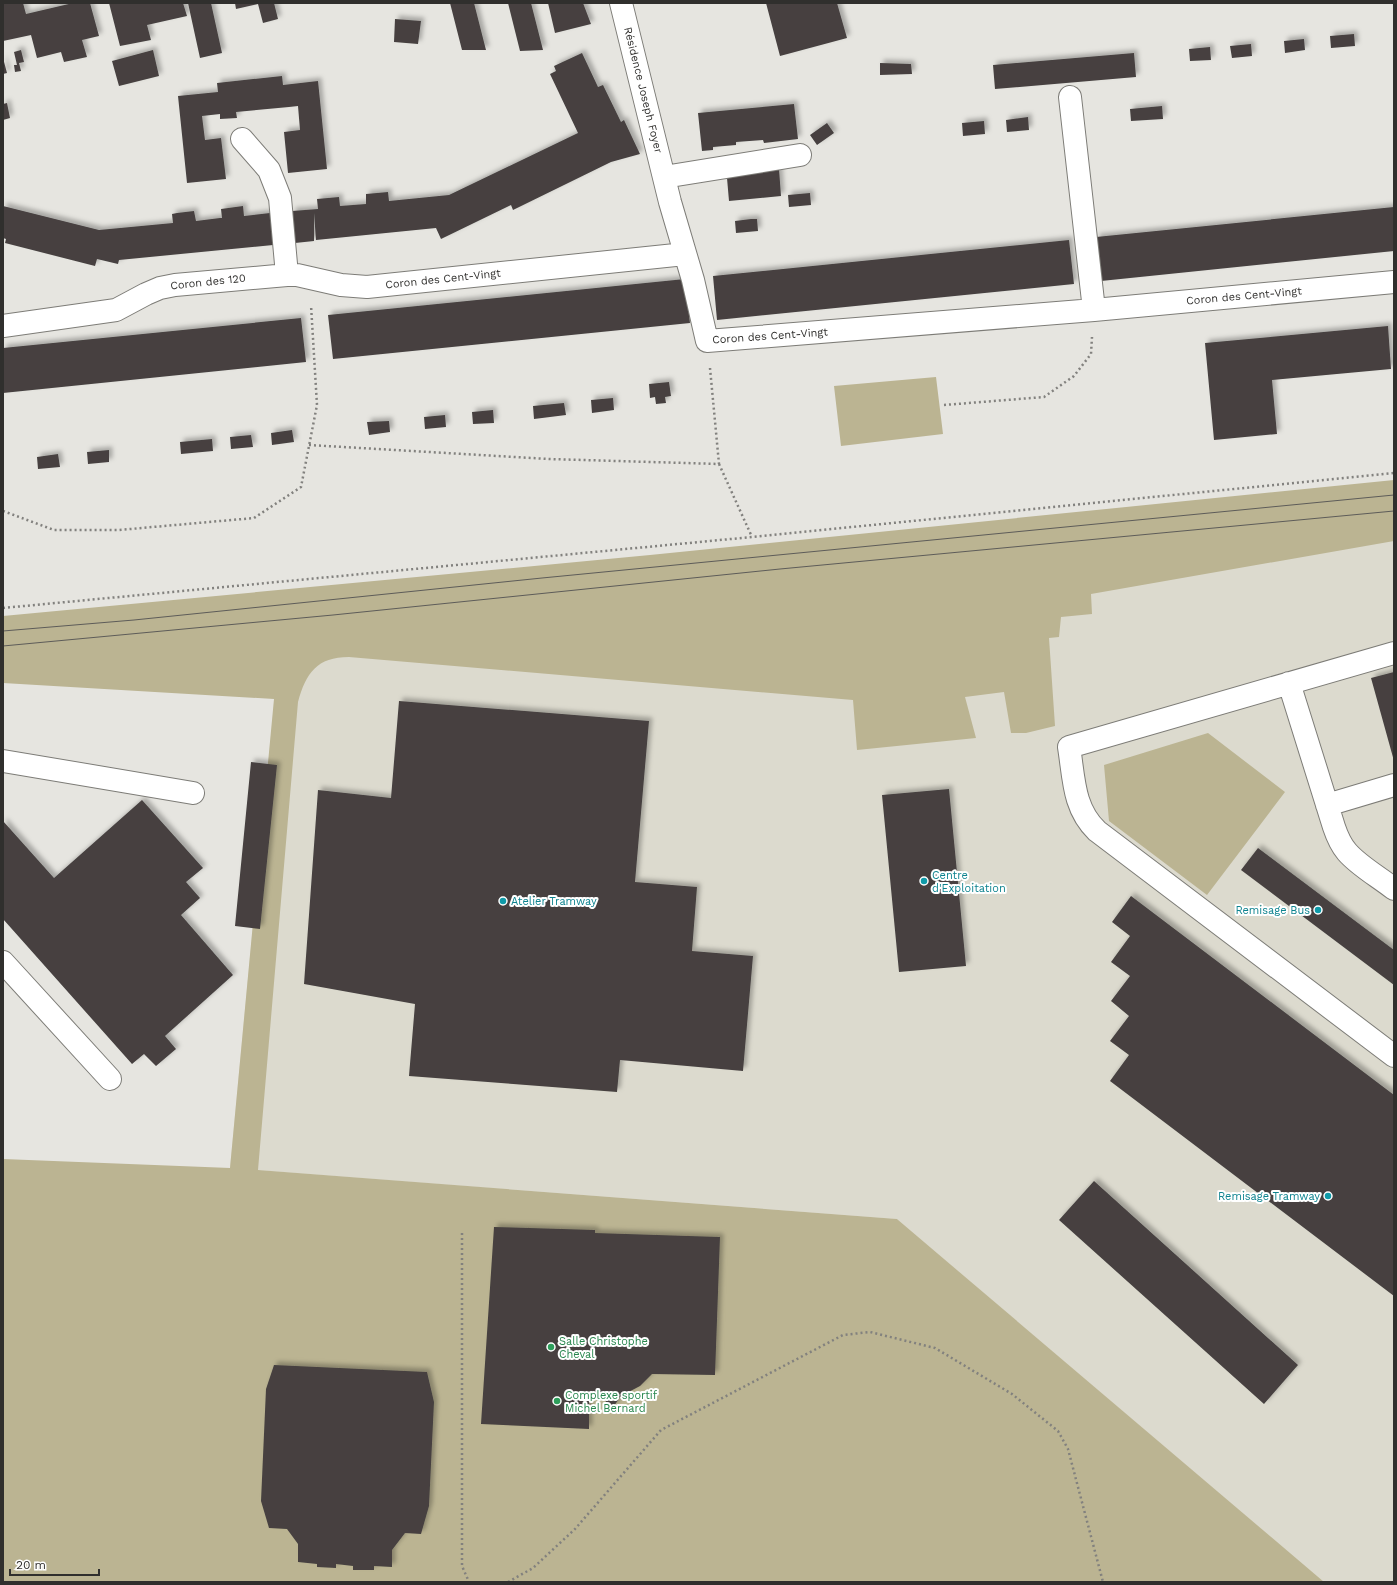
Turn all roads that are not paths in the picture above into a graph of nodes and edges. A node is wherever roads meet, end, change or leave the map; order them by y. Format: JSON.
{"nodes":[{"id":1,"x":621,"y":3,"type":"edge"},
{"id":2,"x":1070,"y":97,"type":"dead end"},
{"id":3,"x":242,"y":139,"type":"dead end"},
{"id":4,"x":800,"y":155,"type":"dead end"},
{"id":5,"x":664,"y":177,"type":"junction"},
{"id":6,"x":685,"y":254,"type":"junction"},
{"id":7,"x":287,"y":275,"type":"junction"},
{"id":8,"x":316,"y":280,"type":"joint"},
{"id":9,"x":1394,"y":282,"type":"edge"},
{"id":10,"x":1094,"y":310,"type":"junction"},
{"id":11,"x":3,"y":326,"type":"edge"},
{"id":12,"x":1394,"y":653,"type":"edge"},
{"id":13,"x":1290,"y":683,"type":"junction"},
{"id":14,"x":3,"y":761,"type":"edge"},
{"id":15,"x":1394,"y":785,"type":"edge"},
{"id":16,"x":193,"y":793,"type":"dead end"},
{"id":17,"x":1327,"y":805,"type":"junction"},
{"id":18,"x":1394,"y":889,"type":"edge"},
{"id":19,"x":3,"y":962,"type":"edge"},
{"id":20,"x":1394,"y":1056,"type":"edge"},
{"id":21,"x":110,"y":1079,"type":"dead end"}],
"edges":[{"from":1,"to":5,"type":"street","name":"Résidence Joseph Foyer"},
{"from":2,"to":10,"type":"street"},
{"from":3,"to":7,"type":"street"},
{"from":4,"to":5,"type":"street"},
{"from":5,"to":6,"type":"street","name":"Résidence Joseph Foyer"},
{"from":6,"to":8,"type":"street","name":"Coron des Cent-Vingt"},
{"from":6,"to":10,"type":"street","name":"Coron des Cent-Vingt"},
{"from":7,"to":8,"type":"street","name":"Coron des 120"},
{"from":7,"to":11,"type":"street","name":"Coron des 120"},
{"from":9,"to":10,"type":"street","name":"Coron des Cent-Vingt"},
{"from":12,"to":13,"type":"street"},
{"from":13,"to":17,"type":"street"},
{"from":13,"to":20,"type":"street"},
{"from":14,"to":16,"type":"street"},
{"from":15,"to":17,"type":"street"},
{"from":17,"to":18,"type":"street"},
{"from":19,"to":21,"type":"street"}]}
